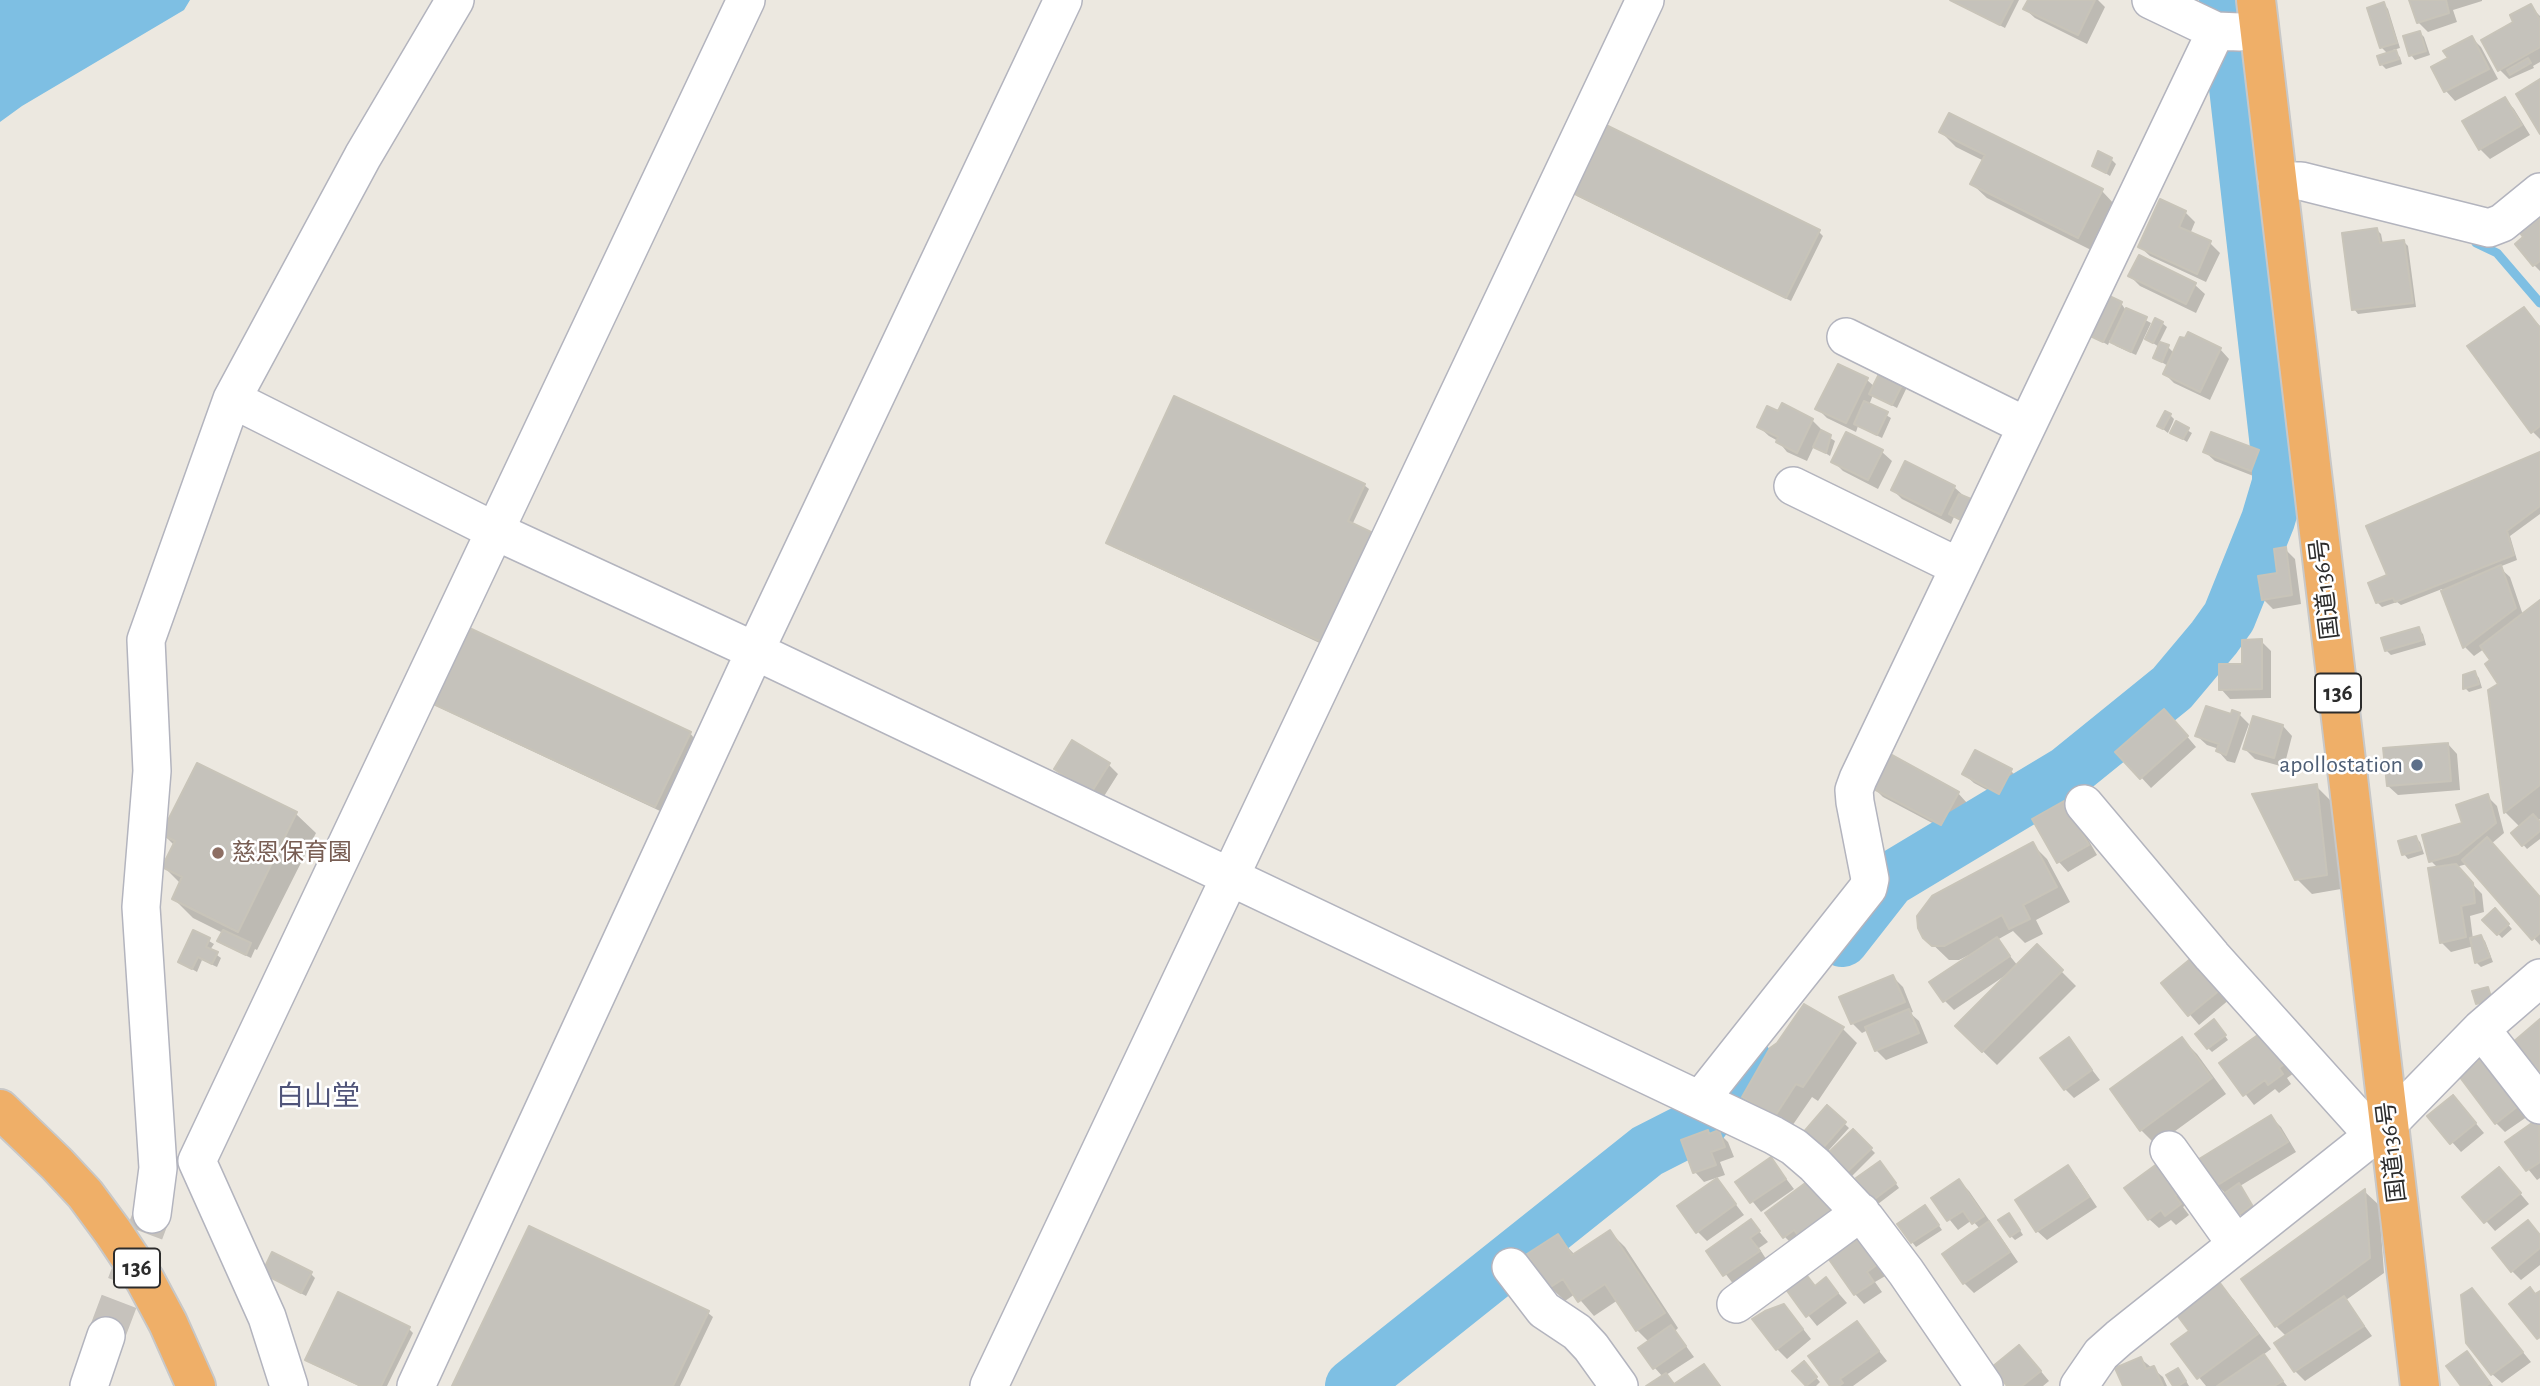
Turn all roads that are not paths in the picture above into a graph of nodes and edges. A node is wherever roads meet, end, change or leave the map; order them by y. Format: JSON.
{"nodes":[{"id":1,"x":456,"y":0,"type":"edge"},
{"id":2,"x":746,"y":0,"type":"edge"},
{"id":3,"x":1063,"y":0,"type":"edge"},
{"id":4,"x":1646,"y":0,"type":"edge"},
{"id":5,"x":2151,"y":0,"type":"edge"},
{"id":6,"x":2258,"y":16,"type":"edge"},
{"id":7,"x":2216,"y":31,"type":"junction"},
{"id":8,"x":2277,"y":181,"type":"junction"},
{"id":9,"x":2540,"y":192,"type":"edge"},
{"id":10,"x":1846,"y":337,"type":"dead end"},
{"id":11,"x":232,"y":399,"type":"junction"},
{"id":12,"x":2026,"y":426,"type":"junction"},
{"id":13,"x":1793,"y":486,"type":"dead end"},
{"id":14,"x":494,"y":530,"type":"junction"},
{"id":15,"x":1959,"y":567,"type":"junction"},
{"id":16,"x":755,"y":650,"type":"junction"},
{"id":17,"x":2084,"y":804,"type":"dead end"},
{"id":18,"x":1229,"y":876,"type":"junction"},
{"id":19,"x":2540,"y":978,"type":"edge"},
{"id":20,"x":2481,"y":1029,"type":"junction"},
{"id":21,"x":1700,"y":1100,"type":"junction"},
{"id":22,"x":2540,"y":1105,"type":"edge"},
{"id":23,"x":0,"y":1109,"type":"edge"},
{"id":24,"x":0,"y":1127,"type":"edge"},
{"id":25,"x":2381,"y":1129,"type":"junction"},
{"id":26,"x":2169,"y":1150,"type":"dead end"},
{"id":27,"x":55,"y":1172,"type":"junction"},
{"id":28,"x":1861,"y":1212,"type":"junction"},
{"id":29,"x":152,"y":1214,"type":"tunnel mouth"},
{"id":30,"x":2236,"y":1244,"type":"junction"},
{"id":31,"x":1511,"y":1268,"type":"dead end"},
{"id":32,"x":1736,"y":1304,"type":"dead end"},
{"id":33,"x":106,"y":1336,"type":"tunnel mouth"},
{"id":34,"x":1604,"y":1380,"type":"edge"},
{"id":35,"x":89,"y":1386,"type":"edge"},
{"id":36,"x":180,"y":1386,"type":"edge"},
{"id":37,"x":196,"y":1386,"type":"edge"},
{"id":38,"x":289,"y":1386,"type":"edge"},
{"id":39,"x":416,"y":1386,"type":"edge"},
{"id":40,"x":989,"y":1386,"type":"edge"},
{"id":41,"x":1984,"y":1386,"type":"edge"},
{"id":42,"x":2079,"y":1386,"type":"edge"},
{"id":43,"x":2420,"y":1386,"type":"edge"}],
"edges":[{"from":1,"to":11,"type":"street"},
{"from":2,"to":14,"type":"street"},
{"from":3,"to":16,"type":"street"},
{"from":4,"to":18,"type":"street"},
{"from":5,"to":7,"type":"street"},
{"from":6,"to":7,"type":"street"},
{"from":6,"to":8,"type":"highway","name":"国道136号","number":"136"},
{"from":7,"to":12,"type":"street"},
{"from":8,"to":9,"type":"street"},
{"from":8,"to":25,"type":"highway","name":"国道136号","number":"136"},
{"from":10,"to":12,"type":"street"},
{"from":11,"to":14,"type":"street"},
{"from":11,"to":29,"type":"street"},
{"from":12,"to":15,"type":"street"},
{"from":13,"to":15,"type":"street"},
{"from":14,"to":16,"type":"street"},
{"from":14,"to":38,"type":"street"},
{"from":15,"to":21,"type":"street"},
{"from":16,"to":18,"type":"street"},
{"from":16,"to":39,"type":"street"},
{"from":17,"to":25,"type":"street"},
{"from":18,"to":21,"type":"street"},
{"from":18,"to":40,"type":"street"},
{"from":19,"to":20,"type":"street"},
{"from":20,"to":22,"type":"street"},
{"from":20,"to":25,"type":"street"},
{"from":21,"to":28,"type":"street"},
{"from":23,"to":27,"type":"highway","number":"136"},
{"from":24,"to":27,"type":"highway","number":"136"},
{"from":25,"to":30,"type":"street"},
{"from":25,"to":43,"type":"highway","name":"国道136号","number":"136"},
{"from":26,"to":30,"type":"street"},
{"from":27,"to":36,"type":"highway","number":"136"},
{"from":27,"to":37,"type":"highway","number":"136"},
{"from":28,"to":32,"type":"street"},
{"from":28,"to":41,"type":"street"},
{"from":30,"to":42,"type":"street"},
{"from":31,"to":34,"type":"street"},
{"from":33,"to":35,"type":"street"}]}
